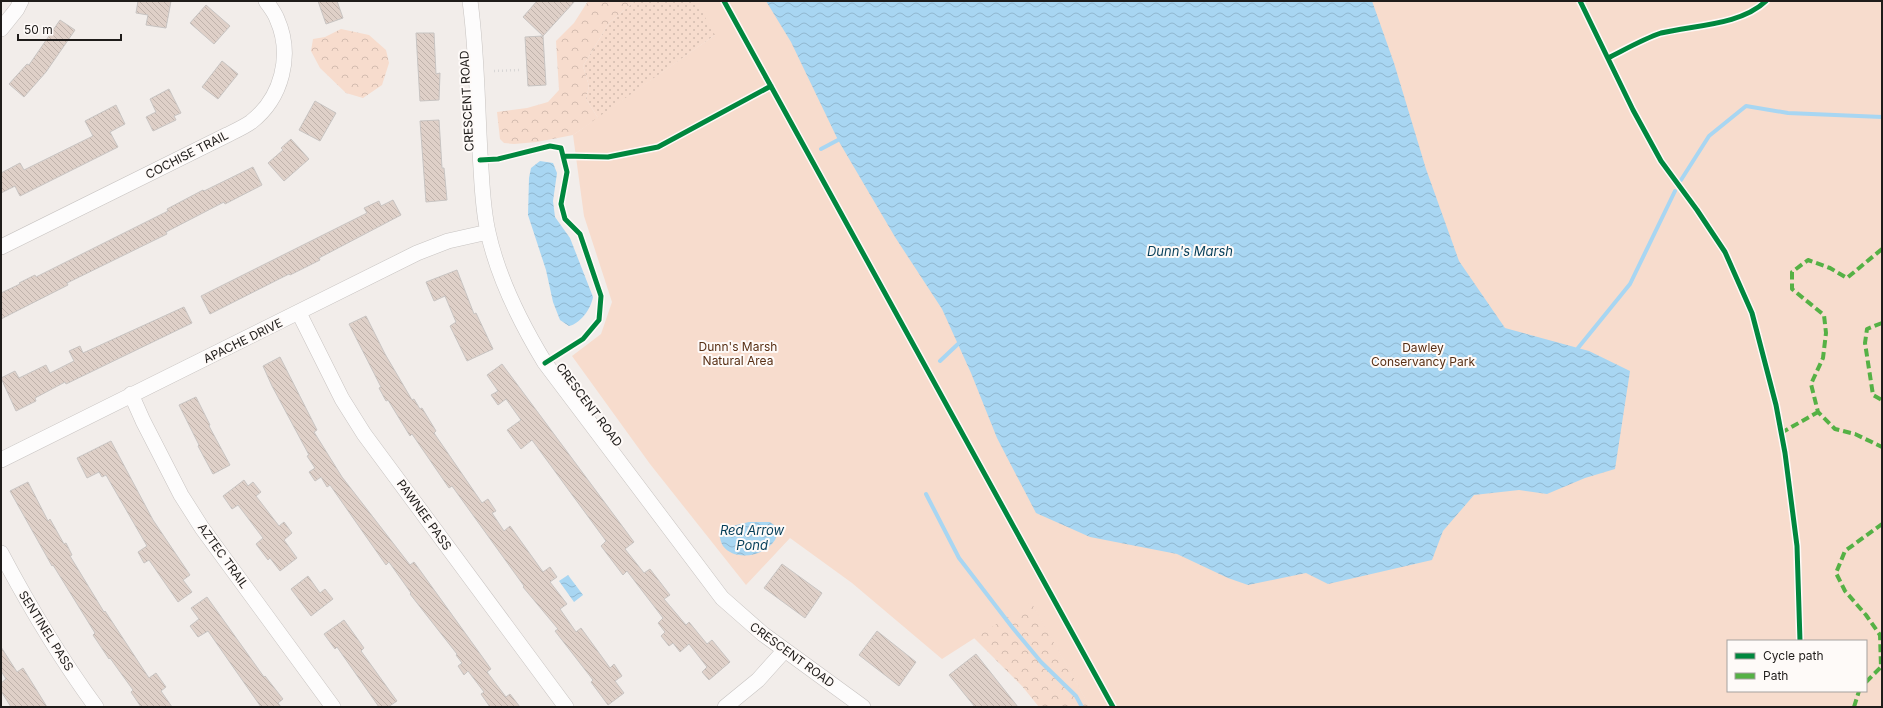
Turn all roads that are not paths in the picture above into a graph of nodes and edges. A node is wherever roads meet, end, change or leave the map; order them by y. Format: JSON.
{"nodes":[{"id":1,"x":21,"y":1,"type":"edge"},
{"id":2,"x":266,"y":1,"type":"edge"},
{"id":3,"x":470,"y":1,"type":"edge"},
{"id":4,"x":1,"y":29,"type":"edge"},
{"id":5,"x":488,"y":232,"type":"junction"},
{"id":6,"x":1,"y":247,"type":"edge"},
{"id":7,"x":299,"y":313,"type":"junction"},
{"id":8,"x":131,"y":394,"type":"junction"},
{"id":9,"x":1,"y":460,"type":"edge"},
{"id":10,"x":1,"y":553,"type":"edge"},
{"id":11,"x":784,"y":650,"type":"junction"},
{"id":12,"x":96,"y":707,"type":"edge"},
{"id":13,"x":333,"y":707,"type":"edge"},
{"id":14,"x":566,"y":707,"type":"edge"},
{"id":15,"x":725,"y":707,"type":"edge"},
{"id":16,"x":863,"y":707,"type":"edge"}],
"edges":[{"from":1,"to":4,"type":"street"},
{"from":2,"to":6,"type":"street","name":"COCHISE TRAIL"},
{"from":3,"to":5,"type":"street","name":"CRESCENT ROAD"},
{"from":5,"to":7,"type":"street","name":"APACHE DRIVE"},
{"from":5,"to":11,"type":"street","name":"CRESCENT ROAD"},
{"from":7,"to":8,"type":"street","name":"APACHE DRIVE"},
{"from":7,"to":14,"type":"street","name":"PAWNEE PASS"},
{"from":8,"to":9,"type":"street","name":"APACHE DRIVE"},
{"from":8,"to":13,"type":"street","name":"AZTEC TRAIL"},
{"from":10,"to":12,"type":"street","name":"SENTINEL PASS"},
{"from":11,"to":15,"type":"street"},
{"from":11,"to":16,"type":"street","name":"CRESCENT ROAD"}]}
